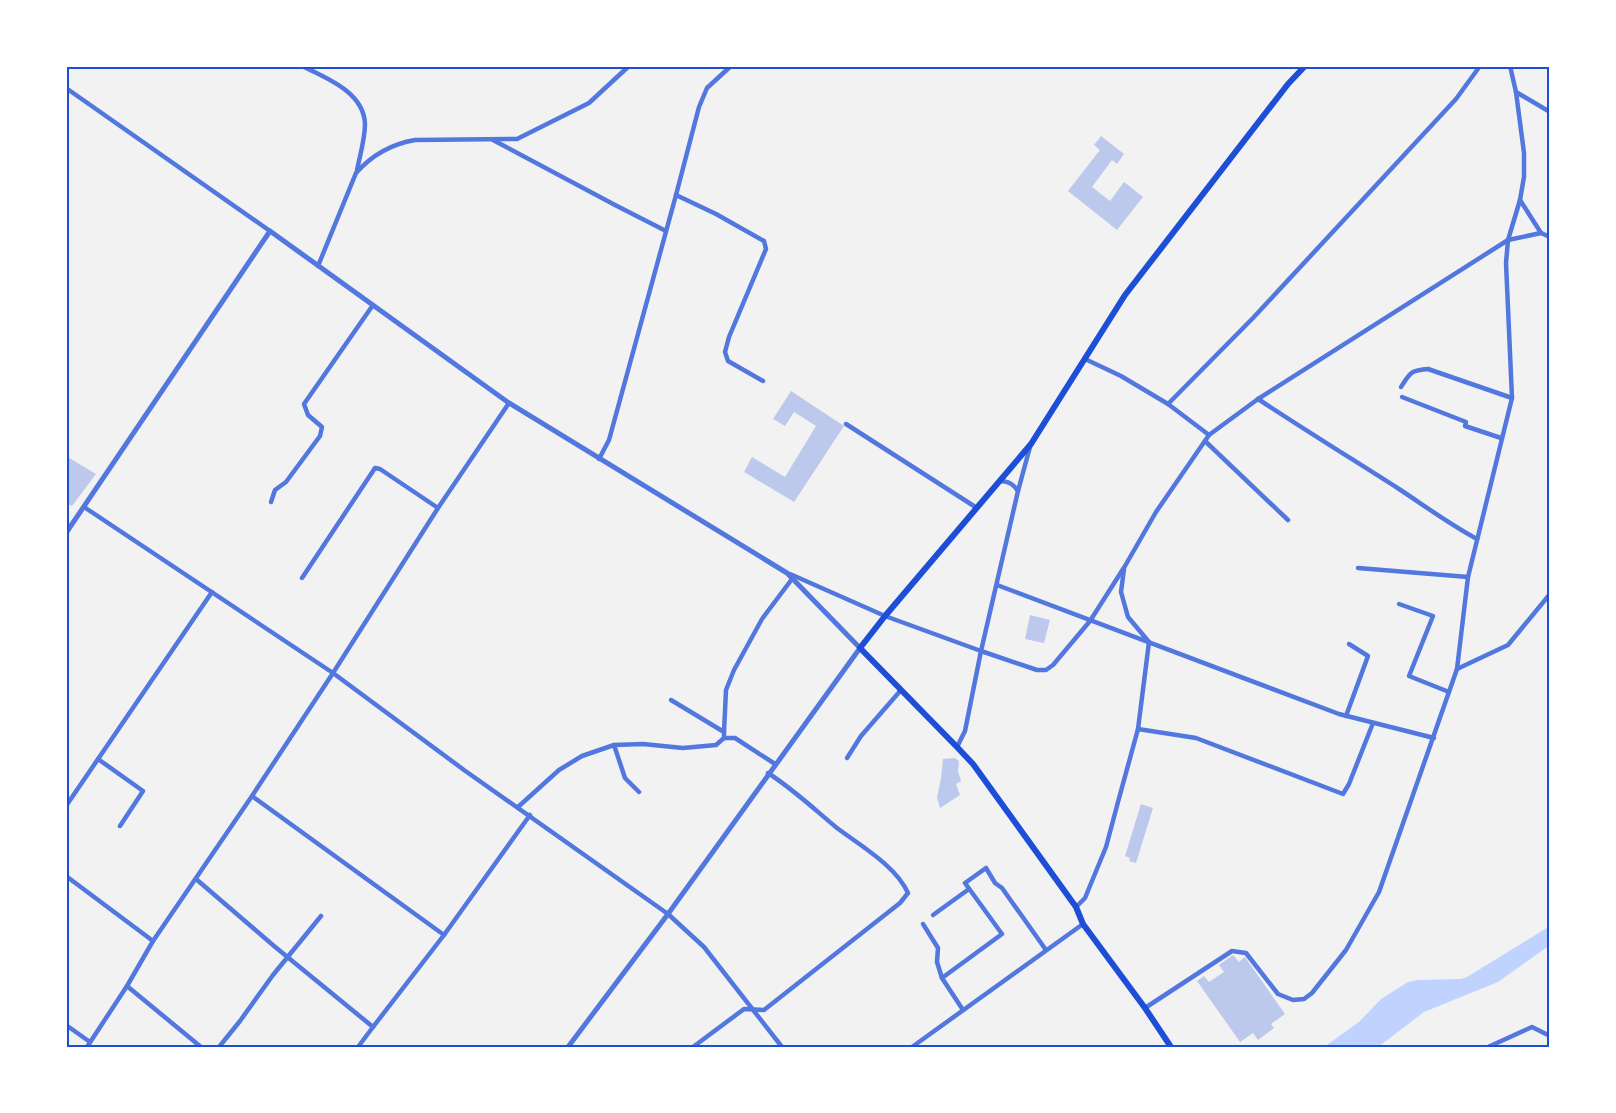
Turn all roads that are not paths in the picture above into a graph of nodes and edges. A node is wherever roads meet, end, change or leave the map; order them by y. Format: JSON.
{"nodes":[{"id":1,"x":302,"y":66,"type":"edge"},
{"id":2,"x":629,"y":66,"type":"edge"},
{"id":3,"x":731,"y":66,"type":"edge"},
{"id":4,"x":1305,"y":66,"type":"edge"},
{"id":5,"x":1480,"y":66,"type":"edge"},
{"id":6,"x":1510,"y":66,"type":"edge"},
{"id":7,"x":66,"y":88,"type":"edge"},
{"id":8,"x":1515,"y":92,"type":"junction"},
{"id":9,"x":1550,"y":112,"type":"edge"},
{"id":10,"x":493,"y":140,"type":"junction"},
{"id":11,"x":356,"y":173,"type":"junction"},
{"id":12,"x":676,"y":195,"type":"junction"},
{"id":13,"x":1520,"y":200,"type":"junction"},
{"id":14,"x":270,"y":231,"type":"junction"},
{"id":15,"x":666,"y":231,"type":"junction"},
{"id":16,"x":1541,"y":233,"type":"junction"},
{"id":17,"x":1550,"y":237,"type":"edge"},
{"id":18,"x":1508,"y":240,"type":"junction"},
{"id":19,"x":318,"y":266,"type":"junction"},
{"id":20,"x":373,"y":305,"type":"junction"},
{"id":21,"x":1085,"y":358,"type":"junction"},
{"id":22,"x":763,"y":381,"type":"dead end"},
{"id":23,"x":1401,"y":387,"type":"dead end"},
{"id":24,"x":1402,"y":397,"type":"dead end"},
{"id":25,"x":1512,"y":398,"type":"junction"},
{"id":26,"x":1258,"y":399,"type":"junction"},
{"id":27,"x":509,"y":403,"type":"junction"},
{"id":28,"x":1168,"y":404,"type":"junction"},
{"id":29,"x":846,"y":424,"type":"dead end"},
{"id":30,"x":1209,"y":435,"type":"junction"},
{"id":31,"x":1501,"y":438,"type":"junction"},
{"id":32,"x":1204,"y":441,"type":"junction"},
{"id":33,"x":1031,"y":444,"type":"junction"},
{"id":34,"x":599,"y":459,"type":"junction"},
{"id":35,"x":999,"y":481,"type":"junction"},
{"id":36,"x":1018,"y":492,"type":"junction"},
{"id":37,"x":271,"y":502,"type":"dead end"},
{"id":38,"x":84,"y":507,"type":"junction"},
{"id":39,"x":438,"y":508,"type":"junction"},
{"id":40,"x":977,"y":508,"type":"junction"},
{"id":41,"x":1288,"y":520,"type":"dead end"},
{"id":42,"x":66,"y":533,"type":"edge"},
{"id":43,"x":1477,"y":539,"type":"junction"},
{"id":44,"x":1125,"y":566,"type":"junction"},
{"id":45,"x":1358,"y":568,"type":"dead end"},
{"id":46,"x":788,"y":573,"type":"junction"},
{"id":47,"x":1468,"y":577,"type":"junction"},
{"id":48,"x":302,"y":578,"type":"dead end"},
{"id":49,"x":792,"y":579,"type":"junction"},
{"id":50,"x":997,"y":585,"type":"junction"},
{"id":51,"x":212,"y":592,"type":"junction"},
{"id":52,"x":1550,"y":594,"type":"edge"},
{"id":53,"x":1400,"y":603,"type":"dead end"},
{"id":54,"x":885,"y":616,"type":"junction"},
{"id":55,"x":1090,"y":621,"type":"junction"},
{"id":56,"x":1149,"y":642,"type":"junction"},
{"id":57,"x":1349,"y":644,"type":"dead end"},
{"id":58,"x":860,"y":648,"type":"junction"},
{"id":59,"x":981,"y":651,"type":"junction"},
{"id":60,"x":1457,"y":669,"type":"junction"},
{"id":61,"x":333,"y":673,"type":"junction"},
{"id":62,"x":901,"y":690,"type":"junction"},
{"id":63,"x":1449,"y":692,"type":"junction"},
{"id":64,"x":672,"y":700,"type":"dead end"},
{"id":65,"x":1346,"y":716,"type":"junction"},
{"id":66,"x":1373,"y":723,"type":"junction"},
{"id":67,"x":1138,"y":729,"type":"junction"},
{"id":68,"x":724,"y":732,"type":"junction"},
{"id":69,"x":724,"y":738,"type":"junction"},
{"id":70,"x":1434,"y":738,"type":"junction"},
{"id":71,"x":614,"y":746,"type":"junction"},
{"id":72,"x":957,"y":747,"type":"junction"},
{"id":73,"x":847,"y":758,"type":"dead end"},
{"id":74,"x":98,"y":759,"type":"junction"},
{"id":75,"x":775,"y":764,"type":"junction"},
{"id":76,"x":768,"y":773,"type":"junction"},
{"id":77,"x":639,"y":792,"type":"dead end"},
{"id":78,"x":252,"y":796,"type":"junction"},
{"id":79,"x":66,"y":806,"type":"edge"},
{"id":80,"x":518,"y":807,"type":"junction"},
{"id":81,"x":530,"y":815,"type":"junction"},
{"id":82,"x":120,"y":826,"type":"dead end"},
{"id":83,"x":66,"y":876,"type":"edge"},
{"id":84,"x":196,"y":879,"type":"junction"},
{"id":85,"x":969,"y":889,"type":"junction"},
{"id":86,"x":1076,"y":907,"type":"junction"},
{"id":87,"x":668,"y":914,"type":"junction"},
{"id":88,"x":933,"y":915,"type":"dead end"},
{"id":89,"x":321,"y":916,"type":"dead end"},
{"id":90,"x":923,"y":924,"type":"dead end"},
{"id":91,"x":1083,"y":924,"type":"junction"},
{"id":92,"x":444,"y":934,"type":"junction"},
{"id":93,"x":153,"y":941,"type":"junction"},
{"id":94,"x":1046,"y":950,"type":"junction"},
{"id":95,"x":288,"y":958,"type":"junction"},
{"id":96,"x":942,"y":978,"type":"junction"},
{"id":97,"x":127,"y":986,"type":"junction"},
{"id":98,"x":1145,"y":1008,"type":"junction"},
{"id":99,"x":753,"y":1009,"type":"junction"},
{"id":100,"x":963,"y":1010,"type":"junction"},
{"id":101,"x":66,"y":1025,"type":"edge"},
{"id":102,"x":373,"y":1027,"type":"junction"},
{"id":103,"x":1550,"y":1036,"type":"edge"},
{"id":104,"x":90,"y":1042,"type":"junction"},
{"id":105,"x":87,"y":1047,"type":"edge"},
{"id":106,"x":201,"y":1047,"type":"edge"},
{"id":107,"x":219,"y":1047,"type":"edge"},
{"id":108,"x":358,"y":1047,"type":"edge"},
{"id":109,"x":568,"y":1047,"type":"edge"},
{"id":110,"x":693,"y":1047,"type":"edge"},
{"id":111,"x":782,"y":1047,"type":"edge"},
{"id":112,"x":912,"y":1047,"type":"edge"},
{"id":113,"x":1171,"y":1047,"type":"edge"},
{"id":114,"x":1488,"y":1047,"type":"edge"}],
"edges":[{"from":1,"to":11,"type":"street"},
{"from":2,"to":10,"type":"street"},
{"from":3,"to":12,"type":"street"},
{"from":4,"to":21,"type":"main road"},
{"from":5,"to":28,"type":"street"},
{"from":6,"to":8,"type":"street"},
{"from":7,"to":14,"type":"street"},
{"from":8,"to":9,"type":"street"},
{"from":8,"to":13,"type":"street"},
{"from":10,"to":11,"type":"street"},
{"from":10,"to":15,"type":"street"},
{"from":11,"to":19,"type":"street"},
{"from":12,"to":15,"type":"street"},
{"from":12,"to":22,"type":"street"},
{"from":13,"to":16,"type":"street"},
{"from":13,"to":18,"type":"street"},
{"from":14,"to":19,"type":"street"},
{"from":14,"to":38,"type":"street"},
{"from":15,"to":34,"type":"street"},
{"from":16,"to":17,"type":"street"},
{"from":16,"to":18,"type":"street"},
{"from":18,"to":25,"type":"street"},
{"from":18,"to":26,"type":"street"},
{"from":19,"to":20,"type":"street"},
{"from":20,"to":27,"type":"street"},
{"from":20,"to":37,"type":"street"},
{"from":21,"to":28,"type":"street"},
{"from":21,"to":33,"type":"main road"},
{"from":23,"to":25,"type":"street"},
{"from":24,"to":31,"type":"street"},
{"from":25,"to":31,"type":"street"},
{"from":26,"to":30,"type":"street"},
{"from":26,"to":43,"type":"street"},
{"from":27,"to":34,"type":"street"},
{"from":27,"to":39,"type":"street"},
{"from":28,"to":30,"type":"street"},
{"from":29,"to":40,"type":"street"},
{"from":30,"to":32,"type":"street"},
{"from":31,"to":43,"type":"street"},
{"from":32,"to":41,"type":"street"},
{"from":32,"to":44,"type":"street"},
{"from":33,"to":35,"type":"main road"},
{"from":33,"to":36,"type":"street"},
{"from":34,"to":46,"type":"street"},
{"from":35,"to":36,"type":"street"},
{"from":35,"to":40,"type":"main road"},
{"from":36,"to":50,"type":"street"},
{"from":38,"to":42,"type":"street"},
{"from":38,"to":51,"type":"street"},
{"from":39,"to":48,"type":"street"},
{"from":39,"to":61,"type":"street"},
{"from":40,"to":54,"type":"main road"},
{"from":43,"to":47,"type":"street"},
{"from":44,"to":55,"type":"street"},
{"from":44,"to":56,"type":"street"},
{"from":45,"to":47,"type":"street"},
{"from":46,"to":49,"type":"street"},
{"from":46,"to":54,"type":"street"},
{"from":47,"to":60,"type":"street"},
{"from":49,"to":58,"type":"street"},
{"from":49,"to":68,"type":"street"},
{"from":50,"to":55,"type":"street"},
{"from":50,"to":59,"type":"street"},
{"from":51,"to":61,"type":"street"},
{"from":51,"to":74,"type":"street"},
{"from":52,"to":60,"type":"street"},
{"from":53,"to":63,"type":"street"},
{"from":54,"to":58,"type":"main road"},
{"from":54,"to":59,"type":"street"},
{"from":55,"to":56,"type":"street"},
{"from":55,"to":59,"type":"street"},
{"from":56,"to":65,"type":"street"},
{"from":56,"to":67,"type":"street"},
{"from":57,"to":65,"type":"street"},
{"from":58,"to":62,"type":"main road"},
{"from":58,"to":75,"type":"street"},
{"from":59,"to":72,"type":"street"},
{"from":60,"to":63,"type":"street"},
{"from":61,"to":78,"type":"street"},
{"from":61,"to":80,"type":"street"},
{"from":62,"to":72,"type":"main road"},
{"from":62,"to":73,"type":"street"},
{"from":63,"to":70,"type":"street"},
{"from":64,"to":68,"type":"street"},
{"from":65,"to":66,"type":"street"},
{"from":66,"to":67,"type":"street"},
{"from":66,"to":70,"type":"street"},
{"from":67,"to":86,"type":"street"},
{"from":68,"to":69,"type":"street"},
{"from":69,"to":71,"type":"street"},
{"from":69,"to":75,"type":"street"},
{"from":70,"to":98,"type":"street"},
{"from":71,"to":77,"type":"street"},
{"from":71,"to":80,"type":"street"},
{"from":72,"to":86,"type":"main road"},
{"from":74,"to":79,"type":"street"},
{"from":74,"to":82,"type":"street"},
{"from":75,"to":76,"type":"street"},
{"from":76,"to":87,"type":"street"},
{"from":76,"to":99,"type":"street"},
{"from":78,"to":84,"type":"street"},
{"from":78,"to":92,"type":"street"},
{"from":80,"to":81,"type":"street"},
{"from":81,"to":87,"type":"street"},
{"from":81,"to":92,"type":"street"},
{"from":83,"to":93,"type":"street"},
{"from":84,"to":93,"type":"street"},
{"from":84,"to":95,"type":"street"},
{"from":85,"to":88,"type":"street"},
{"from":85,"to":94,"type":"street"},
{"from":85,"to":96,"type":"street"},
{"from":86,"to":91,"type":"main road"},
{"from":87,"to":99,"type":"street"},
{"from":87,"to":109,"type":"street"},
{"from":89,"to":95,"type":"street"},
{"from":90,"to":96,"type":"street"},
{"from":91,"to":94,"type":"street"},
{"from":91,"to":98,"type":"main road"},
{"from":92,"to":102,"type":"street"},
{"from":93,"to":97,"type":"street"},
{"from":94,"to":100,"type":"street"},
{"from":95,"to":102,"type":"street"},
{"from":95,"to":107,"type":"street"},
{"from":96,"to":100,"type":"street"},
{"from":97,"to":104,"type":"street"},
{"from":97,"to":106,"type":"street"},
{"from":98,"to":113,"type":"main road"},
{"from":99,"to":110,"type":"street"},
{"from":99,"to":111,"type":"street"},
{"from":100,"to":112,"type":"street"},
{"from":101,"to":104,"type":"street"},
{"from":102,"to":108,"type":"street"},
{"from":103,"to":114,"type":"street"},
{"from":104,"to":105,"type":"street"}]}
